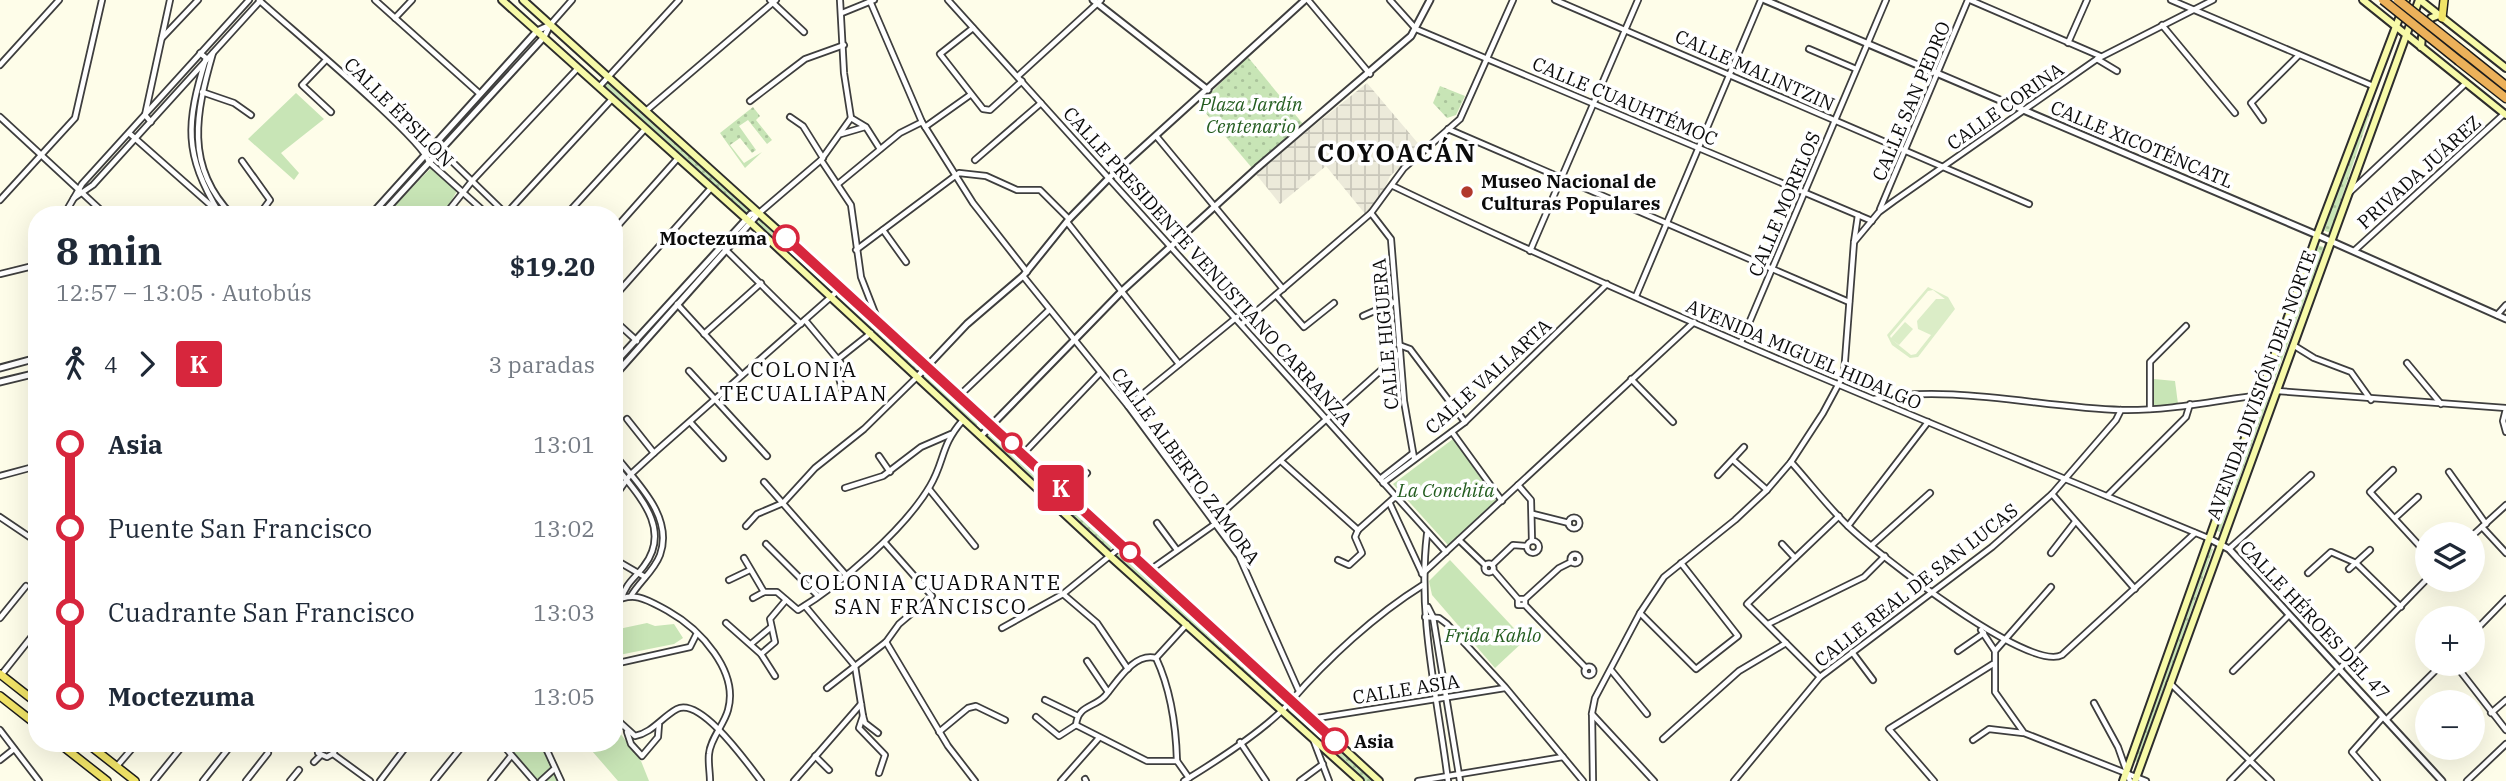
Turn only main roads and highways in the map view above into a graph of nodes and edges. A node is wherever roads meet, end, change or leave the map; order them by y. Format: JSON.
{"nodes":[{"id":1,"x":502,"y":0,"type":"edge"},
{"id":2,"x":523,"y":0,"type":"edge"},
{"id":3,"x":2383,"y":0,"type":"edge"},
{"id":4,"x":2398,"y":0,"type":"edge"},
{"id":5,"x":2406,"y":0,"type":"edge"},
{"id":6,"x":2419,"y":0,"type":"edge"},
{"id":7,"x":2444,"y":0,"type":"edge"},
{"id":8,"x":2370,"y":2,"type":"edge"},
{"id":9,"x":2440,"y":16,"type":"junction"},
{"id":10,"x":2397,"y":27,"type":"junction"},
{"id":11,"x":2406,"y":34,"type":"junction"},
{"id":12,"x":2421,"y":47,"type":"junction"},
{"id":13,"x":2463,"y":57,"type":"junction"},
{"id":14,"x":2506,"y":68,"type":"edge"},
{"id":15,"x":2506,"y":86,"type":"edge"},
{"id":16,"x":2506,"y":98,"type":"edge"},
{"id":17,"x":2505,"y":114,"type":"edge"},
{"id":18,"x":0,"y":675,"type":"edge"},
{"id":19,"x":25,"y":694,"type":"junction"},
{"id":20,"x":0,"y":696,"type":"edge"},
{"id":21,"x":28,"y":696,"type":"edge"},
{"id":22,"x":13,"y":706,"type":"junction"},
{"id":23,"x":28,"y":718,"type":"edge"},
{"id":24,"x":70,"y":752,"type":"edge"},
{"id":25,"x":98,"y":752,"type":"edge"},
{"id":26,"x":2134,"y":780,"type":"edge"},
{"id":27,"x":107,"y":781,"type":"edge"},
{"id":28,"x":135,"y":781,"type":"edge"},
{"id":29,"x":1360,"y":781,"type":"edge"},
{"id":30,"x":1379,"y":781,"type":"edge"},
{"id":31,"x":2120,"y":781,"type":"edge"}],
"edges":[{"from":1,"to":29,"type":"main road"},
{"from":2,"to":30,"type":"main road"},
{"from":3,"to":13,"type":"highway","bridge":true},
{"from":4,"to":13,"type":"highway","bridge":true},
{"from":5,"to":10,"type":"main road","name":"AVENIDA DIVISIÓN DEL NORTE"},
{"from":6,"to":9,"type":"main road"},
{"from":6,"to":11,"type":"main road","name":"AVENIDA DIVISIÓN DEL NORTE"},
{"from":7,"to":9,"type":"main road"},
{"from":8,"to":10,"type":"main road"},
{"from":9,"to":12,"type":"main road"},
{"from":9,"to":14,"type":"main road"},
{"from":10,"to":11,"type":"main road"},
{"from":10,"to":31,"type":"main road","name":"AVENIDA DIVISIÓN DEL NORTE"},
{"from":11,"to":12,"type":"main road"},
{"from":11,"to":26,"type":"main road","name":"AVENIDA DIVISIÓN DEL NORTE"},
{"from":12,"to":17,"type":"main road"},
{"from":13,"to":15,"type":"highway"},
{"from":13,"to":16,"type":"highway"},
{"from":18,"to":19,"type":"main road"},
{"from":19,"to":21,"type":"main road"},
{"from":19,"to":22,"type":"main road"},
{"from":20,"to":22,"type":"main road"},
{"from":22,"to":23,"type":"main road"},
{"from":24,"to":27,"type":"main road"},
{"from":25,"to":28,"type":"main road"}]}
